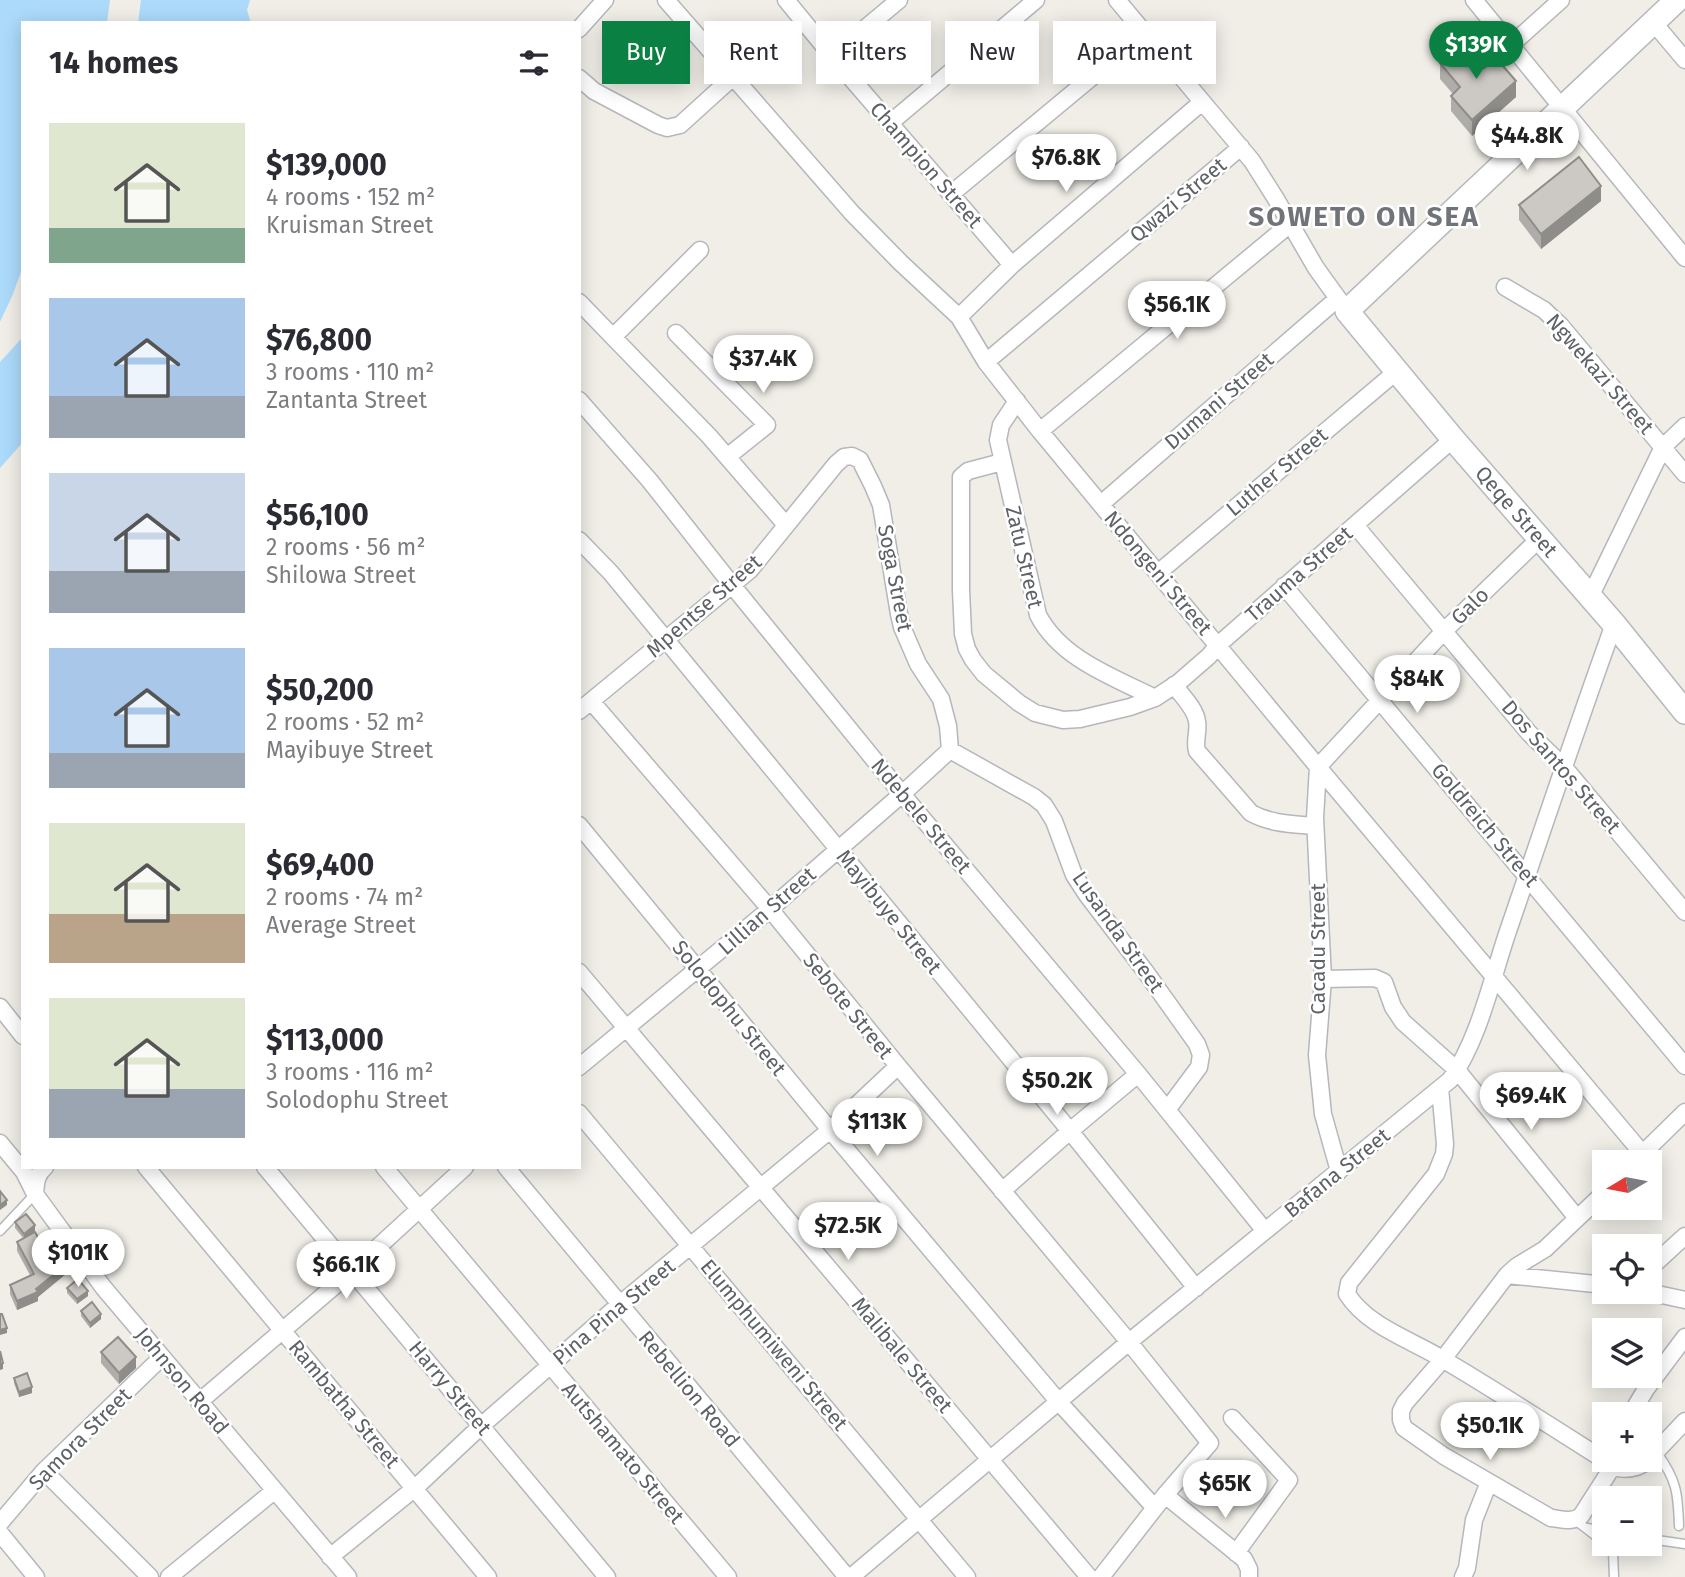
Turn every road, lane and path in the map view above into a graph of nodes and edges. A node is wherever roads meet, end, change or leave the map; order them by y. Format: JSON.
{"nodes":[{"id":1,"x":605,"y":0,"type":"edge"},
{"id":2,"x":666,"y":0,"type":"edge"},
{"id":3,"x":786,"y":0,"type":"edge"},
{"id":4,"x":899,"y":0,"type":"edge"},
{"id":5,"x":1036,"y":0,"type":"edge"},
{"id":6,"x":1117,"y":0,"type":"edge"},
{"id":7,"x":1474,"y":0,"type":"edge"},
{"id":8,"x":1561,"y":0,"type":"edge"},
{"id":9,"x":1677,"y":0,"type":"edge"},
{"id":10,"x":874,"y":21,"type":"edge"},
{"id":11,"x":1135,"y":21,"type":"edge"},
{"id":12,"x":1653,"y":22,"type":"junction"},
{"id":13,"x":581,"y":27,"type":"edge"},
{"id":14,"x":816,"y":37,"type":"edge"},
{"id":15,"x":704,"y":44,"type":"edge"},
{"id":16,"x":1511,"y":45,"type":"junction"},
{"id":17,"x":1685,"y":60,"type":"edge"},
{"id":18,"x":581,"y":80,"type":"edge"},
{"id":19,"x":725,"y":84,"type":"edge"},
{"id":20,"x":739,"y":84,"type":"edge"},
{"id":21,"x":856,"y":84,"type":"edge"},
{"id":22,"x":1084,"y":84,"type":"edge"},
{"id":23,"x":1187,"y":84,"type":"edge"},
{"id":24,"x":1202,"y":102,"type":"junction"},
{"id":25,"x":1562,"y":109,"type":"junction"},
{"id":26,"x":890,"y":123,"type":"junction"},
{"id":27,"x":1241,"y":147,"type":"junction"},
{"id":28,"x":951,"y":194,"type":"junction"},
{"id":29,"x":1290,"y":224,"type":"junction"},
{"id":30,"x":700,"y":250,"type":"dead end"},
{"id":31,"x":1685,"y":258,"type":"edge"},
{"id":32,"x":1012,"y":265,"type":"junction"},
{"id":33,"x":1505,"y":287,"type":"dead end"},
{"id":34,"x":581,"y":304,"type":"edge"},
{"id":35,"x":1342,"y":305,"type":"junction"},
{"id":36,"x":959,"y":317,"type":"junction"},
{"id":37,"x":677,"y":333,"type":"dead end"},
{"id":38,"x":613,"y":337,"type":"junction"},
{"id":39,"x":986,"y":362,"type":"junction"},
{"id":40,"x":1397,"y":371,"type":"junction"},
{"id":41,"x":1017,"y":401,"type":"junction"},
{"id":42,"x":581,"y":402,"type":"edge"},
{"id":43,"x":1685,"y":426,"type":"edge"},
{"id":44,"x":1040,"y":431,"type":"junction"},
{"id":45,"x":1453,"y":439,"type":"junction"},
{"id":46,"x":1663,"y":447,"type":"junction"},
{"id":47,"x":727,"y":457,"type":"junction"},
{"id":48,"x":844,"y":457,"type":"joint"},
{"id":49,"x":1002,"y":462,"type":"junction"},
{"id":50,"x":1685,"y":474,"type":"edge"},
{"id":51,"x":1101,"y":504,"type":"junction"},
{"id":52,"x":786,"y":525,"type":"junction"},
{"id":53,"x":1355,"y":525,"type":"junction"},
{"id":54,"x":1539,"y":539,"type":"junction"},
{"id":55,"x":581,"y":542,"type":"edge"},
{"id":56,"x":1158,"y":573,"type":"junction"},
{"id":57,"x":732,"y":585,"type":"junction"},
{"id":58,"x":1284,"y":586,"type":"junction"},
{"id":59,"x":1590,"y":597,"type":"junction"},
{"id":60,"x":1614,"y":624,"type":"junction"},
{"id":61,"x":1444,"y":631,"type":"junction"},
{"id":62,"x":666,"y":640,"type":"junction"},
{"id":63,"x":1218,"y":645,"type":"junction"},
{"id":64,"x":1174,"y":685,"type":"junction"},
{"id":65,"x":1155,"y":698,"type":"junction"},
{"id":66,"x":1380,"y":701,"type":"junction"},
{"id":67,"x":585,"y":706,"type":"edge"},
{"id":68,"x":1685,"y":712,"type":"edge"},
{"id":69,"x":950,"y":750,"type":"junction"},
{"id":70,"x":1563,"y":766,"type":"junction"},
{"id":71,"x":1318,"y":767,"type":"junction"},
{"id":72,"x":902,"y":794,"type":"junction"},
{"id":73,"x":1315,"y":826,"type":"junction"},
{"id":74,"x":581,"y":827,"type":"edge"},
{"id":75,"x":838,"y":849,"type":"junction"},
{"id":76,"x":1527,"y":875,"type":"junction"},
{"id":77,"x":770,"y":909,"type":"junction"},
{"id":78,"x":1685,"y":912,"type":"edge"},
{"id":79,"x":698,"y":970,"type":"junction"},
{"id":80,"x":581,"y":974,"type":"edge"},
{"id":81,"x":1493,"y":974,"type":"junction"},
{"id":82,"x":1323,"y":979,"type":"junction"},
{"id":83,"x":0,"y":1007,"type":"edge"},
{"id":84,"x":626,"y":1028,"type":"junction"},
{"id":85,"x":21,"y":1033,"type":"edge"},
{"id":86,"x":581,"y":1065,"type":"edge"},
{"id":87,"x":898,"y":1066,"type":"junction"},
{"id":88,"x":1685,"y":1066,"type":"edge"},
{"id":89,"x":1457,"y":1070,"type":"junction"},
{"id":90,"x":1138,"y":1074,"type":"junction"},
{"id":91,"x":1440,"y":1088,"type":"junction"},
{"id":92,"x":1167,"y":1110,"type":"junction"},
{"id":93,"x":1685,"y":1112,"type":"edge"},
{"id":94,"x":581,"y":1115,"type":"edge"},
{"id":95,"x":830,"y":1130,"type":"junction"},
{"id":96,"x":1070,"y":1131,"type":"junction"},
{"id":97,"x":0,"y":1143,"type":"edge"},
{"id":98,"x":1632,"y":1150,"type":"edge"},
{"id":99,"x":1645,"y":1150,"type":"edge"},
{"id":100,"x":21,"y":1168,"type":"edge"},
{"id":101,"x":22,"y":1169,"type":"edge"},
{"id":102,"x":43,"y":1169,"type":"edge"},
{"id":103,"x":148,"y":1169,"type":"edge"},
{"id":104,"x":267,"y":1169,"type":"edge"},
{"id":105,"x":386,"y":1169,"type":"edge"},
{"id":106,"x":463,"y":1169,"type":"edge"},
{"id":107,"x":508,"y":1169,"type":"edge"},
{"id":108,"x":1339,"y":1171,"type":"junction"},
{"id":109,"x":762,"y":1187,"type":"junction"},
{"id":110,"x":1002,"y":1191,"type":"junction"},
{"id":111,"x":36,"y":1194,"type":"junction"},
{"id":112,"x":1592,"y":1204,"type":"edge"},
{"id":113,"x":419,"y":1209,"type":"junction"},
{"id":114,"x":1577,"y":1218,"type":"junction"},
{"id":115,"x":0,"y":1231,"type":"edge"},
{"id":116,"x":1265,"y":1231,"type":"junction"},
{"id":117,"x":1685,"y":1236,"type":"edge"},
{"id":118,"x":692,"y":1246,"type":"junction"},
{"id":119,"x":1662,"y":1257,"type":"edge"},
{"id":120,"x":352,"y":1271,"type":"junction"},
{"id":121,"x":1507,"y":1275,"type":"junction"},
{"id":122,"x":1592,"y":1284,"type":"edge"},
{"id":123,"x":1196,"y":1288,"type":"junction"},
{"id":124,"x":1662,"y":1295,"type":"edge"},
{"id":125,"x":1685,"y":1300,"type":"edge"},
{"id":126,"x":619,"y":1305,"type":"junction"},
{"id":127,"x":283,"y":1332,"type":"junction"},
{"id":128,"x":1685,"y":1337,"type":"edge"},
{"id":129,"x":1129,"y":1342,"type":"junction"},
{"id":130,"x":162,"y":1357,"type":"junction"},
{"id":131,"x":1443,"y":1359,"type":"junction"},
{"id":132,"x":550,"y":1366,"type":"junction"},
{"id":133,"x":1058,"y":1401,"type":"junction"},
{"id":134,"x":199,"y":1402,"type":"junction"},
{"id":135,"x":1638,"y":1402,"type":"edge"},
{"id":136,"x":1232,"y":1418,"type":"dead end"},
{"id":137,"x":1685,"y":1421,"type":"edge"},
{"id":138,"x":481,"y":1426,"type":"junction"},
{"id":139,"x":1662,"y":1446,"type":"edge"},
{"id":140,"x":1592,"y":1451,"type":"edge"},
{"id":141,"x":990,"y":1461,"type":"junction"},
{"id":142,"x":1662,"y":1463,"type":"edge"},
{"id":143,"x":44,"y":1471,"type":"junction"},
{"id":144,"x":1604,"y":1472,"type":"edge"},
{"id":145,"x":1489,"y":1482,"type":"junction"},
{"id":146,"x":415,"y":1488,"type":"junction"},
{"id":147,"x":274,"y":1490,"type":"junction"},
{"id":148,"x":1160,"y":1501,"type":"junction"},
{"id":149,"x":919,"y":1519,"type":"junction"},
{"id":150,"x":0,"y":1522,"type":"edge"},
{"id":151,"x":1581,"y":1524,"type":"junction"},
{"id":152,"x":1592,"y":1527,"type":"edge"},
{"id":153,"x":1679,"y":1527,"type":"dead end"},
{"id":154,"x":0,"y":1533,"type":"edge"},
{"id":155,"x":1592,"y":1533,"type":"edge"},
{"id":156,"x":1662,"y":1541,"type":"edge"},
{"id":157,"x":1685,"y":1544,"type":"edge"},
{"id":158,"x":1236,"y":1553,"type":"junction"},
{"id":159,"x":1613,"y":1556,"type":"edge"},
{"id":160,"x":330,"y":1557,"type":"junction"},
{"id":161,"x":1249,"y":1573,"type":"edge"},
{"id":162,"x":36,"y":1577,"type":"edge"},
{"id":163,"x":150,"y":1577,"type":"edge"},
{"id":164,"x":169,"y":1577,"type":"edge"},
{"id":165,"x":348,"y":1577,"type":"edge"},
{"id":166,"x":488,"y":1577,"type":"edge"},
{"id":167,"x":607,"y":1577,"type":"edge"},
{"id":168,"x":728,"y":1577,"type":"edge"},
{"id":169,"x":849,"y":1577,"type":"edge"},
{"id":170,"x":967,"y":1577,"type":"edge"},
{"id":171,"x":1089,"y":1577,"type":"edge"},
{"id":172,"x":1101,"y":1577,"type":"edge"},
{"id":173,"x":1463,"y":1577,"type":"edge"},
{"id":174,"x":1614,"y":1577,"type":"edge"}],
"edges":[{"from":1,"to":13,"type":"street"},
{"from":2,"to":15,"type":"street","name":"Ndongeni Street"},
{"from":3,"to":14,"type":"street","name":"Champion Street"},
{"from":4,"to":10,"type":"street"},
{"from":5,"to":26,"type":"street"},
{"from":6,"to":11,"type":"street"},
{"from":7,"to":16,"type":"street"},
{"from":8,"to":16,"type":"street"},
{"from":9,"to":12,"type":"street"},
{"from":12,"to":17,"type":"street"},
{"from":12,"to":25,"type":"street"},
{"from":16,"to":25,"type":"street"},
{"from":18,"to":19,"type":"street"},
{"from":20,"to":36,"type":"street","name":"Ndongeni Street"},
{"from":21,"to":26,"type":"street","name":"Champion Street"},
{"from":22,"to":28,"type":"street"},
{"from":23,"to":24,"type":"street"},
{"from":24,"to":27,"type":"street"},
{"from":24,"to":32,"type":"street"},
{"from":25,"to":31,"type":"street"},
{"from":25,"to":35,"type":"street"},
{"from":26,"to":28,"type":"street","name":"Champion Street"},
{"from":27,"to":29,"type":"street"},
{"from":27,"to":39,"type":"street","name":"Qwazi Street"},
{"from":28,"to":32,"type":"street","name":"Champion Street"},
{"from":29,"to":35,"type":"street"},
{"from":29,"to":44,"type":"street"},
{"from":30,"to":38,"type":"street"},
{"from":32,"to":36,"type":"street"},
{"from":33,"to":46,"type":"street","name":"Ngwekazi Street"},
{"from":34,"to":38,"type":"street"},
{"from":35,"to":40,"type":"street","name":"Qeqe Street"},
{"from":35,"to":51,"type":"street","name":"Dumani Street"},
{"from":36,"to":39,"type":"street","name":"Ndongeni Street"},
{"from":37,"to":47,"type":"street"},
{"from":38,"to":47,"type":"street"},
{"from":39,"to":41,"type":"street","name":"Ndongeni Street"},
{"from":40,"to":45,"type":"street","name":"Qeqe Street"},
{"from":40,"to":56,"type":"street","name":"Luther Street"},
{"from":41,"to":44,"type":"street","name":"Ndongeni Street"},
{"from":41,"to":49,"type":"street","name":"Zatu Street"},
{"from":42,"to":57,"type":"street","name":"Ndebele Street"},
{"from":43,"to":46,"type":"street"},
{"from":44,"to":51,"type":"street","name":"Ndongeni Street"},
{"from":45,"to":53,"type":"street","name":"Trauma Street"},
{"from":45,"to":54,"type":"street","name":"Qeqe Street"},
{"from":46,"to":50,"type":"street","name":"Ngwekazi Street"},
{"from":46,"to":59,"type":"street"},
{"from":47,"to":52,"type":"street"},
{"from":48,"to":52,"type":"street","name":"Mpentse Street"},
{"from":48,"to":69,"type":"street","name":"Soga Street"},
{"from":49,"to":65,"type":"street","name":"Zatu Street"},
{"from":49,"to":65,"type":"street","name":"Trauma Street"},
{"from":51,"to":56,"type":"street","name":"Ndongeni Street"},
{"from":52,"to":57,"type":"street","name":"Mpentse Street"},
{"from":53,"to":58,"type":"street","name":"Trauma Street"},
{"from":53,"to":61,"type":"street","name":"Dos Santos Street"},
{"from":54,"to":59,"type":"street","name":"Qeqe Street"},
{"from":54,"to":61,"type":"street","name":"Galo"},
{"from":55,"to":62,"type":"street","name":"Mayibuye Street"},
{"from":56,"to":63,"type":"street","name":"Ndongeni Street"},
{"from":57,"to":62,"type":"street","name":"Mpentse Street"},
{"from":57,"to":72,"type":"street","name":"Ndebele Street"},
{"from":58,"to":63,"type":"street","name":"Trauma Street"},
{"from":58,"to":66,"type":"street","name":"Goldreich Street"},
{"from":59,"to":60,"type":"street","name":"Qeqe Street"},
{"from":60,"to":68,"type":"street","name":"Qeqe Street"},
{"from":60,"to":70,"type":"street","name":"Bafana Street"},
{"from":61,"to":66,"type":"street","name":"Galo"},
{"from":61,"to":70,"type":"street","name":"Dos Santos Street"},
{"from":62,"to":67,"type":"street","name":"Mpentse Street"},
{"from":62,"to":75,"type":"street","name":"Mayibuye Street"},
{"from":63,"to":64,"type":"street","name":"Trauma Street"},
{"from":63,"to":71,"type":"street","name":"Ndongeni Street"},
{"from":64,"to":65,"type":"street","name":"Trauma Street"},
{"from":64,"to":73,"type":"street"},
{"from":66,"to":71,"type":"street","name":"Galo"},
{"from":66,"to":76,"type":"street","name":"Goldreich Street"},
{"from":67,"to":77,"type":"street","name":"Sebote Street"},
{"from":69,"to":72,"type":"street","name":"Lillian Street"},
{"from":69,"to":92,"type":"street","name":"Lusanda Street"},
{"from":70,"to":76,"type":"street","name":"Bafana Street"},
{"from":70,"to":78,"type":"street","name":"Dos Santos Street"},
{"from":71,"to":73,"type":"street","name":"Cacadu Street"},
{"from":71,"to":81,"type":"street","name":"Ndongeni Street"},
{"from":72,"to":75,"type":"street","name":"Lillian Street"},
{"from":72,"to":90,"type":"street","name":"Ndebele Street"},
{"from":73,"to":82,"type":"street","name":"Cacadu Street"},
{"from":74,"to":79,"type":"street","name":"Solodophu Street"},
{"from":75,"to":77,"type":"street","name":"Lillian Street"},
{"from":75,"to":96,"type":"street","name":"Mayibuye Street"},
{"from":76,"to":81,"type":"street","name":"Bafana Street"},
{"from":76,"to":88,"type":"street","name":"Goldreich Street"},
{"from":77,"to":79,"type":"street","name":"Lillian Street"},
{"from":77,"to":87,"type":"street","name":"Sebote Street"},
{"from":79,"to":84,"type":"street","name":"Lillian Street"},
{"from":79,"to":95,"type":"street","name":"Solodophu Street"},
{"from":80,"to":84,"type":"street","name":"Malibale Street"},
{"from":81,"to":89,"type":"street","name":"Bafana Street"},
{"from":81,"to":98,"type":"street","name":"Ndongeni Street"},
{"from":82,"to":89,"type":"street"},
{"from":82,"to":108,"type":"street","name":"Cacadu Street"},
{"from":83,"to":85,"type":"street"},
{"from":84,"to":86,"type":"street","name":"Lillian Street"},
{"from":84,"to":109,"type":"street","name":"Malibale Street"},
{"from":87,"to":95,"type":"street","name":"Pina Pina Street"},
{"from":87,"to":110,"type":"street","name":"Sebote Street"},
{"from":89,"to":91,"type":"street","name":"Bafana Street"},
{"from":89,"to":114,"type":"street"},
{"from":90,"to":92,"type":"street","name":"Ndebele Street"},
{"from":90,"to":96,"type":"street"},
{"from":91,"to":108,"type":"street","name":"Bafana Street"},
{"from":91,"to":131,"type":"street"},
{"from":92,"to":116,"type":"street","name":"Ndebele Street"},
{"from":93,"to":99,"type":"street"},
{"from":94,"to":118,"type":"street","name":"Elumphumiweni Street"},
{"from":95,"to":109,"type":"street","name":"Pina Pina Street"},
{"from":95,"to":133,"type":"street","name":"Solodophu Street"},
{"from":96,"to":110,"type":"street"},
{"from":96,"to":123,"type":"street","name":"Mayibuye Street"},
{"from":97,"to":100,"type":"street","name":"Johnson Road"},
{"from":101,"to":111,"type":"street","name":"Johnson Road"},
{"from":102,"to":111,"type":"street"},
{"from":103,"to":127,"type":"street","name":"Rambatha Street"},
{"from":104,"to":120,"type":"street","name":"Harry Street"},
{"from":105,"to":113,"type":"street","name":"Autshamato Street"},
{"from":106,"to":113,"type":"street"},
{"from":107,"to":126,"type":"street","name":"Rebellion Road"},
{"from":108,"to":116,"type":"street","name":"Bafana Street"},
{"from":109,"to":118,"type":"street","name":"Pina Pina Street"},
{"from":109,"to":141,"type":"street","name":"Malibale Street"},
{"from":110,"to":129,"type":"street","name":"Sebote Street"},
{"from":111,"to":115,"type":"lane"},
{"from":111,"to":130,"type":"street","name":"Johnson Road"},
{"from":112,"to":114,"type":"street"},
{"from":113,"to":120,"type":"street"},
{"from":113,"to":132,"type":"street","name":"Autshamato Street"},
{"from":114,"to":121,"type":"street"},
{"from":116,"to":123,"type":"street","name":"Bafana Street"},
{"from":117,"to":119,"type":"street"},
{"from":118,"to":126,"type":"street","name":"Pina Pina Street"},
{"from":118,"to":149,"type":"street","name":"Elumphumiweni Street"},
{"from":120,"to":127,"type":"street"},
{"from":120,"to":138,"type":"street","name":"Harry Street"},
{"from":121,"to":122,"type":"street"},
{"from":121,"to":131,"type":"street"},
{"from":123,"to":129,"type":"street","name":"Bafana Street"},
{"from":124,"to":125,"type":"street"},
{"from":126,"to":132,"type":"street","name":"Pina Pina Street"},
{"from":126,"to":169,"type":"street","name":"Rebellion Road"},
{"from":127,"to":134,"type":"street"},
{"from":127,"to":146,"type":"street","name":"Rambatha Street"},
{"from":128,"to":135,"type":"street"},
{"from":129,"to":133,"type":"street","name":"Bafana Street"},
{"from":129,"to":148,"type":"street","name":"Sebote Street"},
{"from":130,"to":134,"type":"street","name":"Johnson Road"},
{"from":130,"to":143,"type":"street","name":"Samora Street"},
{"from":131,"to":140,"type":"street"},
{"from":131,"to":145,"type":"street"},
{"from":132,"to":138,"type":"street","name":"Pina Pina Street"},
{"from":132,"to":168,"type":"street","name":"Autshamato Street"},
{"from":133,"to":141,"type":"street","name":"Bafana Street"},
{"from":133,"to":148,"type":"street","name":"Solodophu Street"},
{"from":134,"to":147,"type":"street","name":"Johnson Road"},
{"from":136,"to":158,"type":"street"},
{"from":137,"to":139,"type":"street"},
{"from":138,"to":146,"type":"street","name":"Pina Pina Street"},
{"from":138,"to":167,"type":"street","name":"Harry Street"},
{"from":141,"to":149,"type":"street","name":"Bafana Street"},
{"from":141,"to":171,"type":"street","name":"Malibale Street"},
{"from":142,"to":153,"type":"lane"},
{"from":143,"to":150,"type":"street","name":"Samora Street"},
{"from":143,"to":163,"type":"street"},
{"from":144,"to":151,"type":"street"},
{"from":145,"to":151,"type":"street"},
{"from":145,"to":173,"type":"street"},
{"from":146,"to":160,"type":"street","name":"Pina Pina Street"},
{"from":146,"to":166,"type":"street","name":"Rambatha Street"},
{"from":147,"to":160,"type":"street","name":"Johnson Road"},
{"from":147,"to":164,"type":"street"},
{"from":148,"to":158,"type":"street","name":"Solodophu Street"},
{"from":148,"to":172,"type":"street"},
{"from":149,"to":169,"type":"street","name":"Bafana Street"},
{"from":149,"to":170,"type":"street","name":"Elumphumiweni Street"},
{"from":151,"to":152,"type":"lane"},
{"from":151,"to":155,"type":"lane"},
{"from":154,"to":162,"type":"street"},
{"from":156,"to":157,"type":"lane"},
{"from":158,"to":161,"type":"street","name":"Solodophu Street"},
{"from":159,"to":174,"type":"lane"},
{"from":160,"to":165,"type":"street","name":"Johnson Road"}]}
